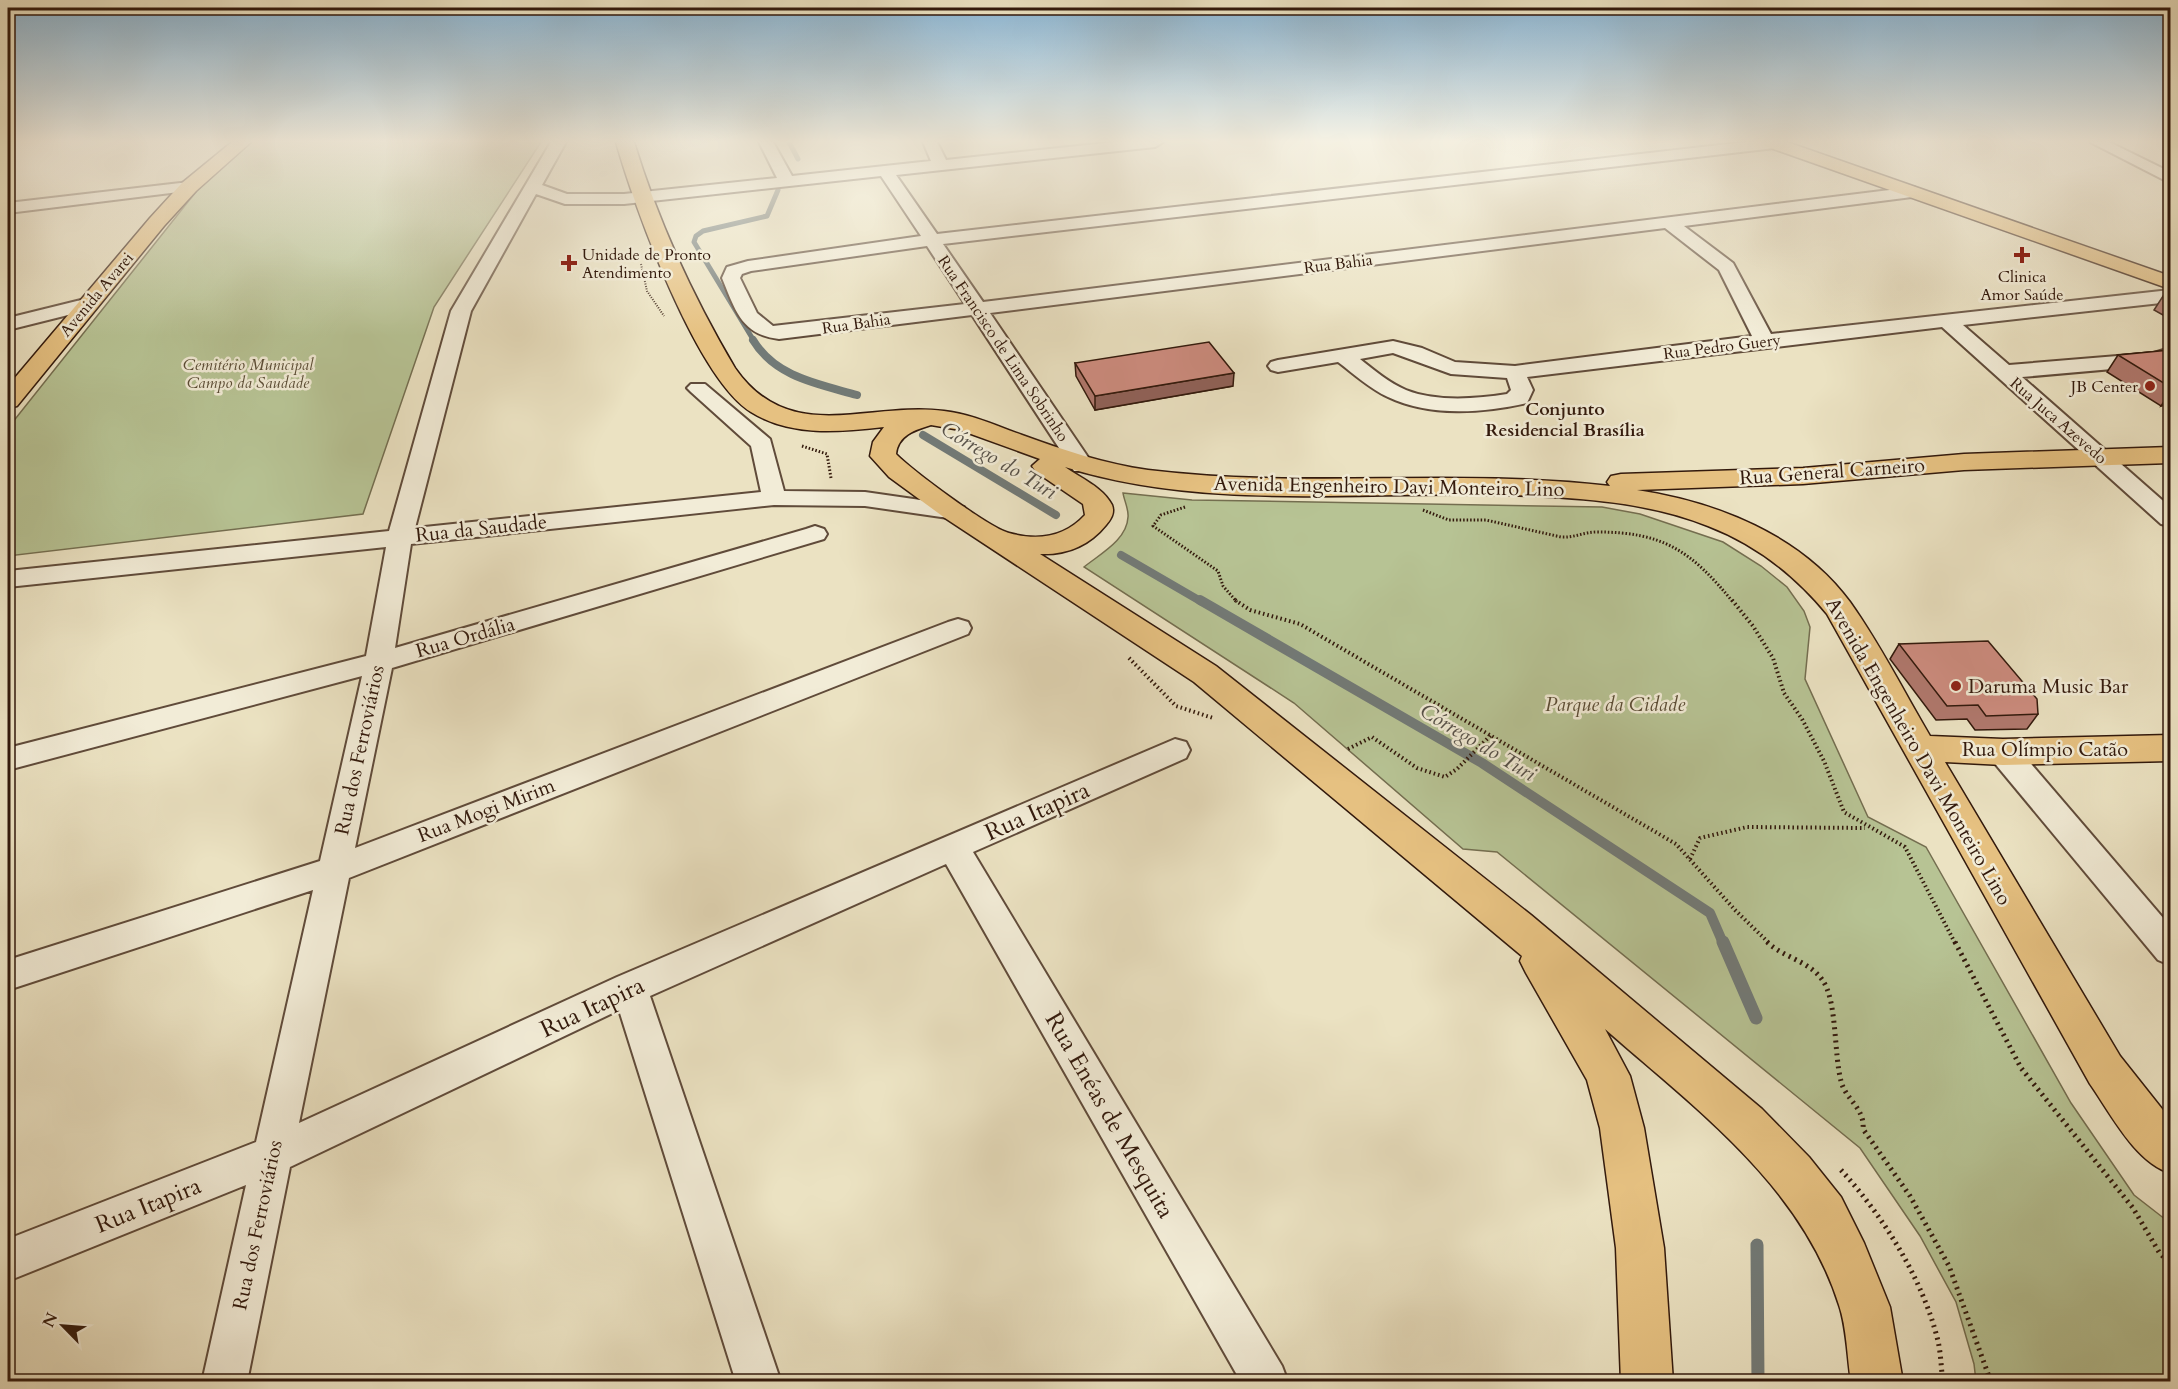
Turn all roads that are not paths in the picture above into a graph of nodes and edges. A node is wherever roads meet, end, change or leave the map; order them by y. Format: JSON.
{"nodes":[{"id":1,"x":172,"y":207,"type":"edge"},
{"id":2,"x":521,"y":207,"type":"edge"},
{"id":3,"x":644,"y":207,"type":"edge"},
{"id":4,"x":910,"y":207,"type":"edge"},
{"id":5,"x":1217,"y":207,"type":"edge"},
{"id":6,"x":1801,"y":207,"type":"edge"},
{"id":7,"x":1954,"y":207,"type":"edge"},
{"id":8,"x":1669,"y":224,"type":"junction"},
{"id":9,"x":933,"y":240,"type":"junction"},
{"id":10,"x":2170,"y":286,"type":"edge"},
{"id":11,"x":86,"y":305,"type":"junction"},
{"id":12,"x":977,"y":307,"type":"junction"},
{"id":13,"x":1947,"y":321,"type":"junction"},
{"id":14,"x":8,"y":324,"type":"edge"},
{"id":15,"x":1764,"y":340,"type":"junction"},
{"id":16,"x":1340,"y":354,"type":"junction"},
{"id":17,"x":2170,"y":354,"type":"edge"},
{"id":18,"x":1278,"y":366,"type":"dead end"},
{"id":19,"x":1515,"y":372,"type":"junction"},
{"id":20,"x":2005,"y":372,"type":"junction"},
{"id":21,"x":698,"y":388,"type":"dead end"},
{"id":22,"x":8,"y":401,"type":"edge"},
{"id":23,"x":939,"y":417,"type":"junction"},
{"id":24,"x":994,"y":434,"type":"junction"},
{"id":25,"x":2100,"y":455,"type":"junction"},
{"id":26,"x":2170,"y":455,"type":"edge"},
{"id":27,"x":1082,"y":466,"type":"junction"},
{"id":28,"x":1494,"y":485,"type":"junction"},
{"id":29,"x":774,"y":498,"type":"junction"},
{"id":30,"x":955,"y":512,"type":"junction"},
{"id":31,"x":2170,"y":519,"type":"edge"},
{"id":32,"x":815,"y":534,"type":"dead end"},
{"id":33,"x":400,"y":537,"type":"junction"},
{"id":34,"x":1004,"y":542,"type":"junction"},
{"id":35,"x":8,"y":579,"type":"edge"},
{"id":36,"x":958,"y":628,"type":"dead end"},
{"id":37,"x":379,"y":662,"type":"junction"},
{"id":38,"x":1920,"y":748,"type":"junction"},
{"id":39,"x":2170,"y":748,"type":"edge"},
{"id":40,"x":1175,"y":750,"type":"dead end"},
{"id":41,"x":2004,"y":752,"type":"junction"},
{"id":42,"x":8,"y":759,"type":"edge"},
{"id":43,"x":953,"y":848,"type":"junction"},
{"id":44,"x":333,"y":870,"type":"junction"},
{"id":45,"x":1517,"y":927,"type":"junction"},
{"id":46,"x":2170,"y":950,"type":"edge"},
{"id":47,"x":8,"y":975,"type":"edge"},
{"id":48,"x":630,"y":988,"type":"junction"},
{"id":49,"x":2170,"y":1151,"type":"edge"},
{"id":50,"x":271,"y":1156,"type":"junction"},
{"id":51,"x":8,"y":1260,"type":"edge"},
{"id":52,"x":224,"y":1382,"type":"edge"},
{"id":53,"x":759,"y":1382,"type":"edge"},
{"id":54,"x":1266,"y":1382,"type":"edge"},
{"id":55,"x":1647,"y":1382,"type":"edge"},
{"id":56,"x":1877,"y":1382,"type":"edge"}],
"edges":[{"from":1,"to":11,"type":"main road","name":"Avenida Avarei"},
{"from":2,"to":33,"type":"street","name":"Rua dos Ferroviários"},
{"from":3,"to":23,"type":"main road","name":"Avenida Engenheiro Davi Monteiro Lino"},
{"from":4,"to":9,"type":"street","name":"Rua Francisco de Lima Sobrinho"},
{"from":5,"to":9,"type":"street"},
{"from":6,"to":8,"type":"street","name":"Rua Bahia"},
{"from":7,"to":10,"type":"main road"},
{"from":8,"to":12,"type":"street","name":"Rua Bahia"},
{"from":8,"to":15,"type":"street"},
{"from":9,"to":12,"type":"street","name":"Rua Francisco de Lima Sobrinho"},
{"from":9,"to":12,"type":"street","name":"Rua Bahia"},
{"from":10,"to":13,"type":"street","name":"Rua Pedro Guery"},
{"from":11,"to":14,"type":"street"},
{"from":11,"to":22,"type":"main road","name":"Avenida Avarei"},
{"from":12,"to":27,"type":"street","name":"Rua Francisco de Lima Sobrinho"},
{"from":13,"to":15,"type":"street","name":"Rua Pedro Guery"},
{"from":13,"to":20,"type":"street","name":"Rua Juca Azevedo"},
{"from":15,"to":19,"type":"street","name":"Rua Pedro Guery"},
{"from":16,"to":18,"type":"street","name":"Rua Pedro Guery"},
{"from":16,"to":19,"type":"street","name":"Rua Pedro Guery"},
{"from":16,"to":19,"type":"street"},
{"from":17,"to":20,"type":"street"},
{"from":20,"to":25,"type":"street","name":"Rua Juca Azevedo"},
{"from":21,"to":29,"type":"street"},
{"from":23,"to":24,"type":"main road","name":"Avenida Engenheiro Davi Monteiro Lino"},
{"from":23,"to":30,"type":"main road","name":"Avenida Engenheiro Davi Monteiro Lino"},
{"from":24,"to":27,"type":"main road","name":"Avenida Engenheiro Davi Monteiro Lino"},
{"from":24,"to":34,"type":"main road","name":"Avenida Engenheiro Davi Monteiro Lino"},
{"from":25,"to":26,"type":"main road","name":"Rua General Carneiro"},
{"from":25,"to":28,"type":"main road","name":"Rua General Carneiro"},
{"from":25,"to":31,"type":"street","name":"Rua Juca Azevedo"},
{"from":27,"to":28,"type":"main road","name":"Avenida Engenheiro Davi Monteiro Lino"},
{"from":28,"to":38,"type":"main road","name":"Avenida Engenheiro Davi Monteiro Lino"},
{"from":29,"to":30,"type":"street","name":"Rua da Saudade"},
{"from":29,"to":33,"type":"street","name":"Rua da Saudade"},
{"from":30,"to":34,"type":"main road","name":"Avenida Engenheiro Davi Monteiro Lino"},
{"from":32,"to":37,"type":"street","name":"Rua Ordália"},
{"from":33,"to":35,"type":"street","name":"Rua da Saudade"},
{"from":33,"to":37,"type":"street","name":"Rua dos Ferroviários"},
{"from":34,"to":45,"type":"main road","name":"Avenida Engenheiro Davi Monteiro Lino"},
{"from":36,"to":44,"type":"street","name":"Rua Mogi Mirim"},
{"from":37,"to":42,"type":"street","name":"Rua Ordália"},
{"from":37,"to":44,"type":"street","name":"Rua dos Ferroviários"},
{"from":38,"to":41,"type":"main road","name":"Rua Olímpio Catão"},
{"from":38,"to":49,"type":"main road","name":"Avenida Engenheiro Davi Monteiro Lino"},
{"from":39,"to":41,"type":"main road","name":"Rua Olímpio Catão"},
{"from":40,"to":43,"type":"street","name":"Rua Itapira"},
{"from":41,"to":46,"type":"street"},
{"from":43,"to":48,"type":"street","name":"Rua Itapira"},
{"from":43,"to":54,"type":"street","name":"Rua Enéas de Mesquita"},
{"from":44,"to":47,"type":"street","name":"Rua Mogi Mirim"},
{"from":44,"to":50,"type":"street","name":"Rua dos Ferroviários"},
{"from":45,"to":55,"type":"main road"},
{"from":45,"to":56,"type":"main road","name":"Avenida Engenheiro Davi Monteiro Lino"},
{"from":48,"to":50,"type":"street","name":"Rua Itapira"},
{"from":48,"to":53,"type":"street"},
{"from":50,"to":51,"type":"street","name":"Rua Itapira"},
{"from":50,"to":52,"type":"street","name":"Rua dos Ferroviários"}]}
